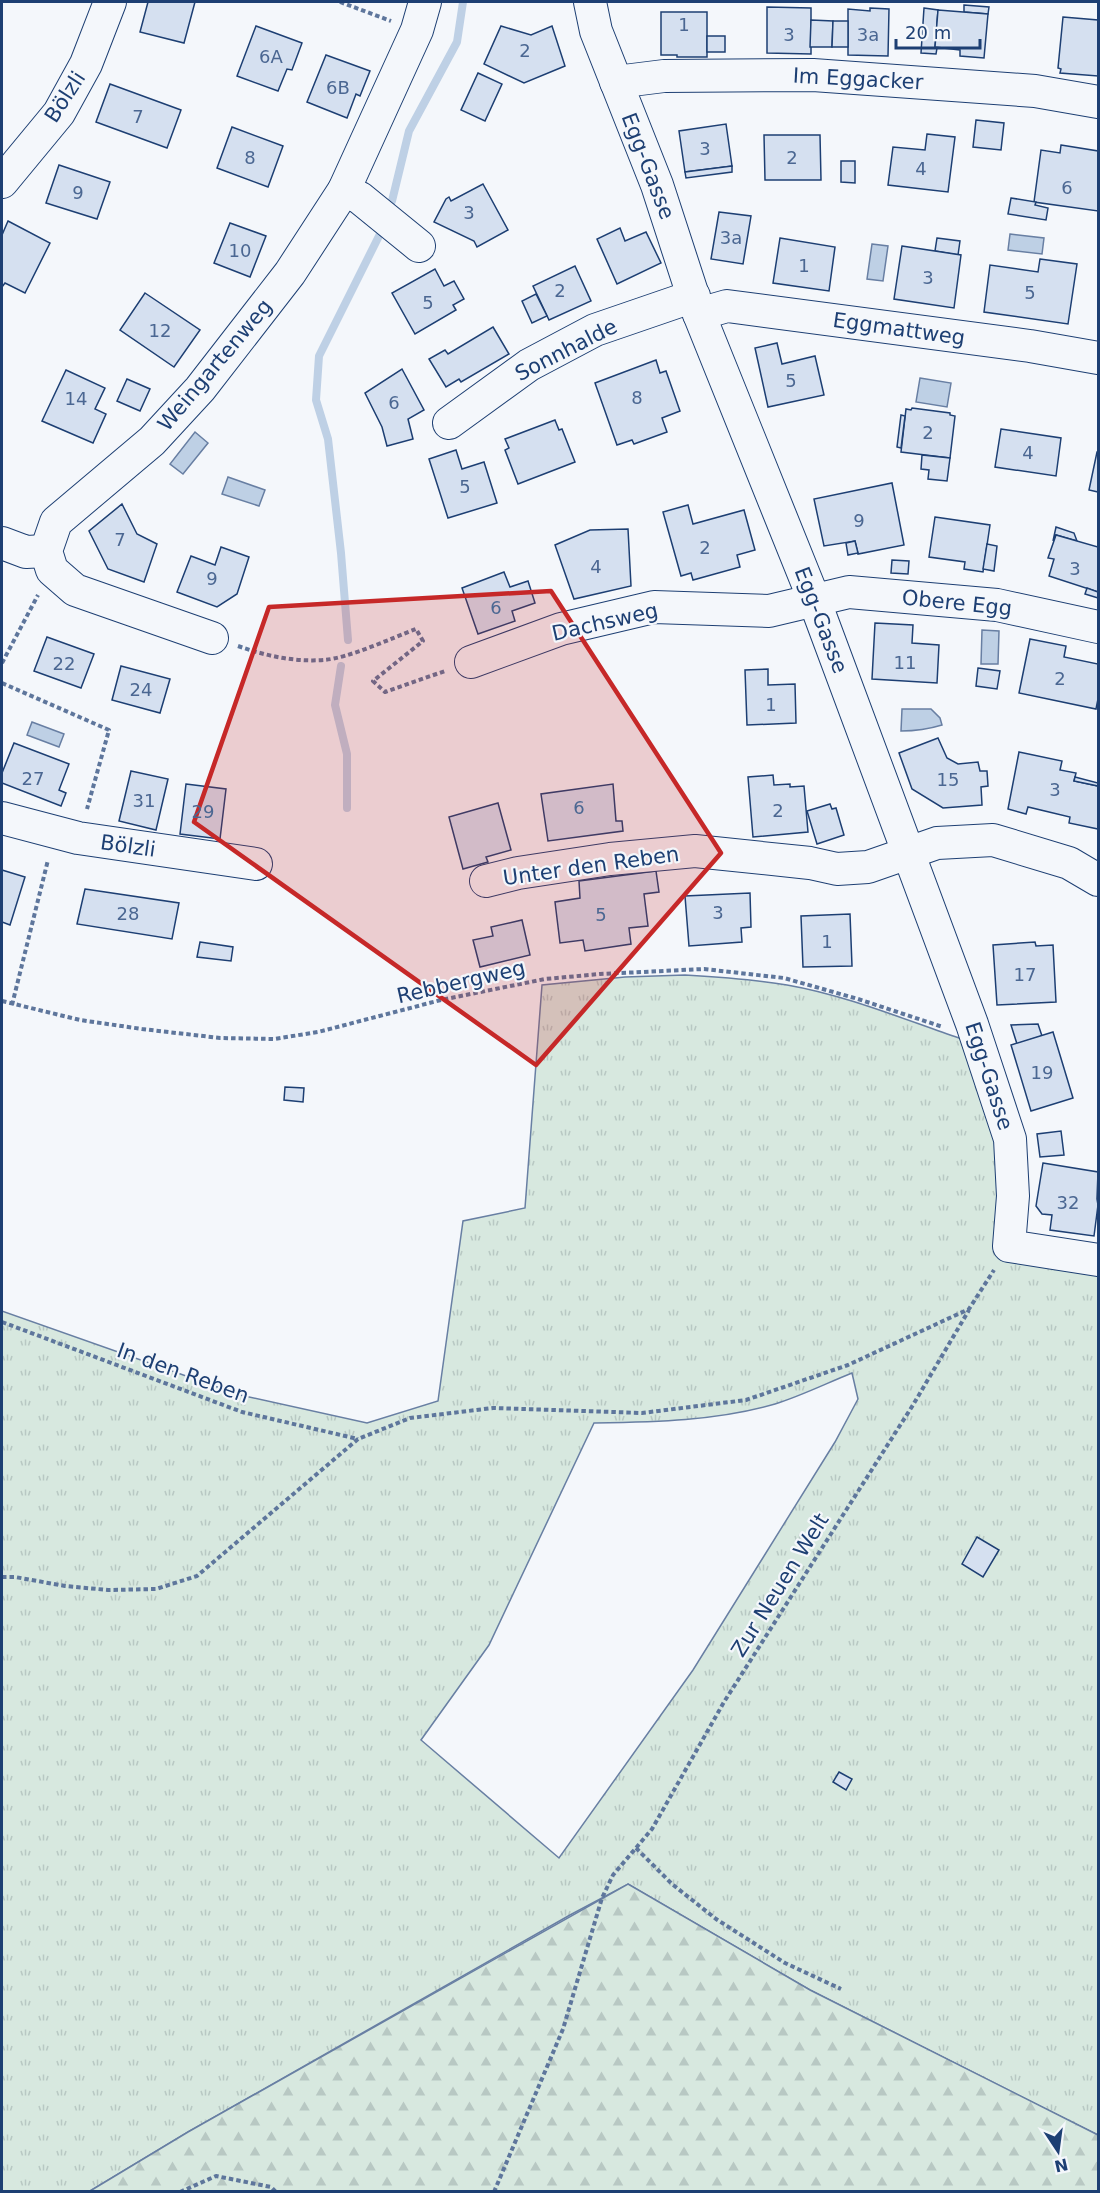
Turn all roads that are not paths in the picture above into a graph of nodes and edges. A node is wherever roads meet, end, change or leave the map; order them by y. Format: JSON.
{"nodes":[{"id":1,"x":110,"y":2,"type":"edge"},
{"id":2,"x":425,"y":2,"type":"edge"},
{"id":3,"x":590,"y":2,"type":"edge"},
{"id":4,"x":616,"y":82,"type":"junction"},
{"id":5,"x":1098,"y":102,"type":"edge"},
{"id":6,"x":2,"y":182,"type":"edge"},
{"id":7,"x":344,"y":190,"type":"junction"},
{"id":8,"x":419,"y":246,"type":"dead end"},
{"id":9,"x":697,"y":305,"type":"junction"},
{"id":10,"x":1098,"y":358,"type":"edge"},
{"id":11,"x":448,"y":423,"type":"dead end"},
{"id":12,"x":2,"y":543,"type":"edge"},
{"id":13,"x":49,"y":560,"type":"junction"},
{"id":14,"x":814,"y":602,"type":"junction"},
{"id":15,"x":1098,"y":627,"type":"edge"},
{"id":16,"x":212,"y":638,"type":"road end"},
{"id":17,"x":471,"y":662,"type":"road end"},
{"id":18,"x":2,"y":818,"type":"edge"},
{"id":19,"x":909,"y":854,"type":"junction"},
{"id":20,"x":256,"y":864,"type":"dead end"},
{"id":21,"x":1098,"y":880,"type":"edge"},
{"id":22,"x":486,"y":882,"type":"dead end"},
{"id":23,"x":1098,"y":1260,"type":"edge"}],
"edges":[{"from":1,"to":6,"type":"street","name":"Bölzli"},
{"from":2,"to":7,"type":"street","name":"Weingartenweg"},
{"from":3,"to":4,"type":"street","name":"Egg-Gasse"},
{"from":4,"to":5,"type":"street","name":"Im Eggacker"},
{"from":4,"to":9,"type":"street","name":"Egg-Gasse"},
{"from":7,"to":8,"type":"street"},
{"from":7,"to":13,"type":"street","name":"Weingartenweg"},
{"from":9,"to":10,"type":"street","name":"Eggmattweg"},
{"from":9,"to":11,"type":"street","name":"Sonnhalde"},
{"from":9,"to":14,"type":"street","name":"Egg-Gasse"},
{"from":12,"to":13,"type":"street"},
{"from":13,"to":16,"type":"street"},
{"from":14,"to":15,"type":"street","name":"Obere Egg"},
{"from":14,"to":17,"type":"street","name":"Dachsweg"},
{"from":14,"to":19,"type":"street","name":"Egg-Gasse"},
{"from":18,"to":20,"type":"street","name":"Bölzli"},
{"from":19,"to":21,"type":"street","name":"Unter den Reben"},
{"from":19,"to":22,"type":"street","name":"Unter den Reben"},
{"from":19,"to":23,"type":"street","name":"Egg-Gasse"}]}
